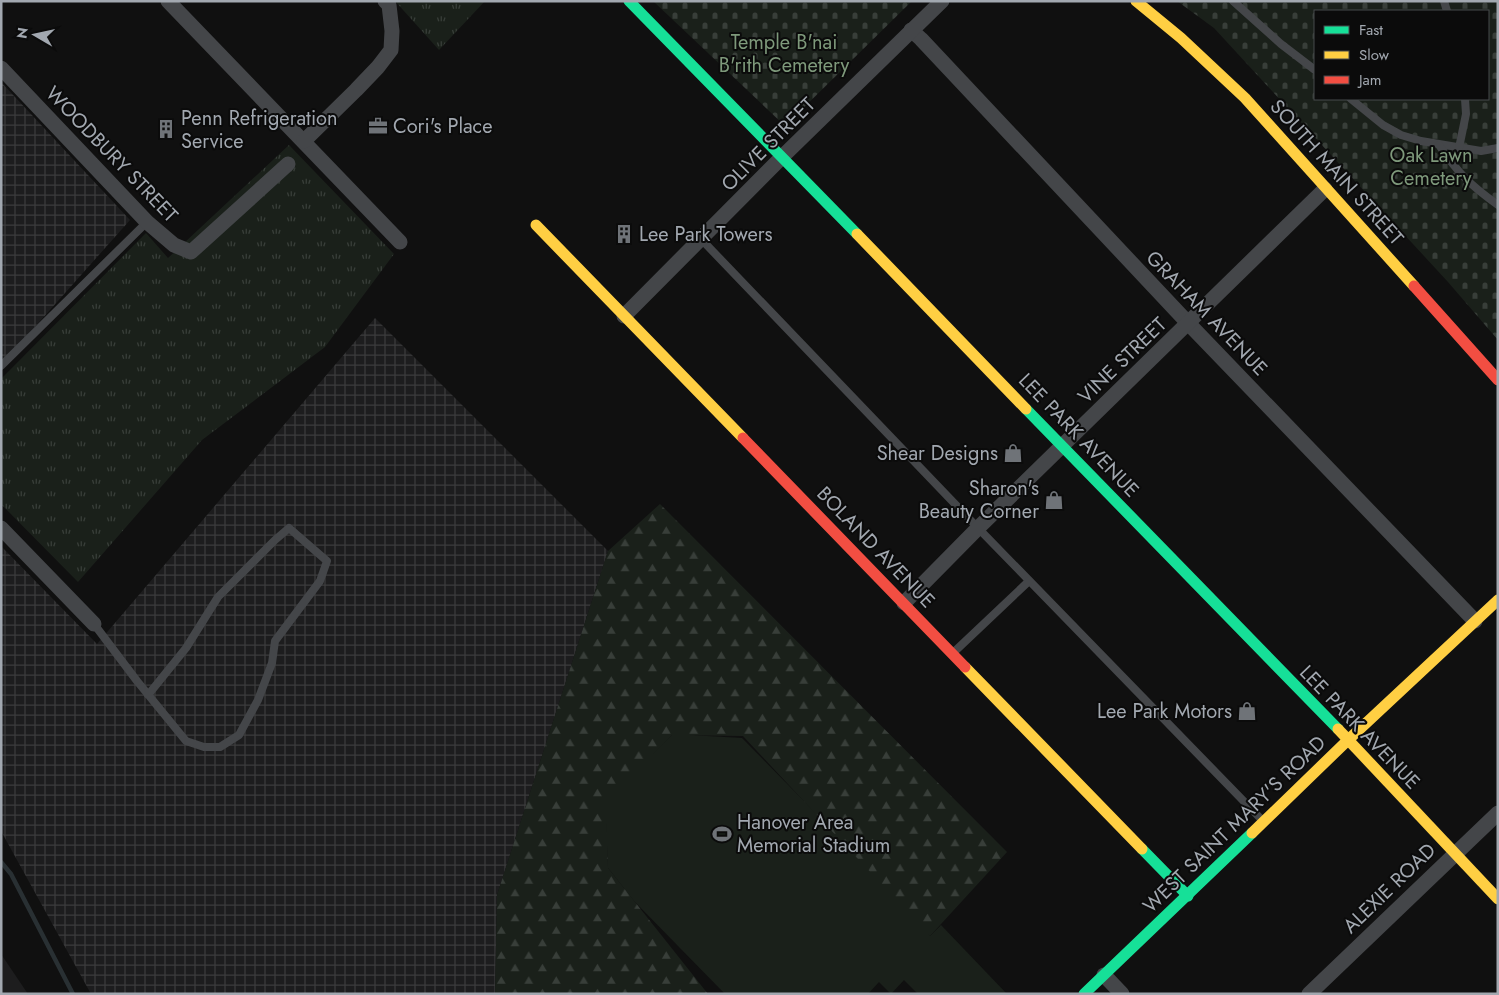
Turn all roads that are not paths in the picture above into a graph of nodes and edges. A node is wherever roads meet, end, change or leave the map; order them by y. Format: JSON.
{"nodes":[{"id":1,"x":168,"y":1,"type":"edge"},
{"id":2,"x":385,"y":1,"type":"edge"},
{"id":3,"x":630,"y":1,"type":"edge"},
{"id":4,"x":942,"y":1,"type":"edge"},
{"id":5,"x":1136,"y":1,"type":"edge"},
{"id":6,"x":1233,"y":1,"type":"edge"},
{"id":7,"x":911,"y":30,"type":"junction"},
{"id":8,"x":1,"y":68,"type":"edge"},
{"id":9,"x":1314,"y":69,"type":"edge"},
{"id":10,"x":1352,"y":100,"type":"edge"},
{"id":11,"x":1465,"y":100,"type":"edge"},
{"id":12,"x":304,"y":141,"type":"junction"},
{"id":13,"x":1439,"y":144,"type":"junction"},
{"id":14,"x":1459,"y":148,"type":"junction"},
{"id":15,"x":1498,"y":148,"type":"edge"},
{"id":16,"x":782,"y":157,"type":"junction"},
{"id":17,"x":288,"y":164,"type":"dead end"},
{"id":18,"x":1325,"y":188,"type":"junction"},
{"id":19,"x":1498,"y":205,"type":"edge"},
{"id":20,"x":147,"y":222,"type":"junction"},
{"id":21,"x":536,"y":225,"type":"dead end"},
{"id":22,"x":701,"y":239,"type":"junction"},
{"id":23,"x":400,"y":242,"type":"dead end"},
{"id":24,"x":624,"y":316,"type":"junction"},
{"id":25,"x":1188,"y":323,"type":"junction"},
{"id":26,"x":1,"y":366,"type":"edge"},
{"id":27,"x":1498,"y":380,"type":"edge"},
{"id":28,"x":1063,"y":446,"type":"junction"},
{"id":29,"x":1,"y":528,"type":"edge"},
{"id":30,"x":978,"y":528,"type":"junction"},
{"id":31,"x":1029,"y":581,"type":"junction"},
{"id":32,"x":1498,"y":600,"type":"edge"},
{"id":33,"x":904,"y":603,"type":"junction"},
{"id":34,"x":1475,"y":621,"type":"junction"},
{"id":35,"x":94,"y":624,"type":"joint"},
{"id":36,"x":953,"y":653,"type":"junction"},
{"id":37,"x":148,"y":695,"type":"junction"},
{"id":38,"x":1348,"y":740,"type":"junction"},
{"id":39,"x":1498,"y":813,"type":"edge"},
{"id":40,"x":1264,"y":822,"type":"junction"},
{"id":41,"x":1454,"y":854,"type":"junction"},
{"id":42,"x":1188,"y":896,"type":"junction"},
{"id":43,"x":1498,"y":899,"type":"edge"},
{"id":44,"x":1104,"y":975,"type":"junction"},
{"id":45,"x":1084,"y":994,"type":"edge"},
{"id":46,"x":1122,"y":994,"type":"edge"},
{"id":47,"x":1309,"y":994,"type":"edge"}],
"edges":[{"from":1,"to":12,"type":"street"},
{"from":2,"to":12,"type":"street"},
{"from":3,"to":16,"type":"street","name":"LEE PARK AVENUE"},
{"from":4,"to":7,"type":"street","name":"OLIVE STREET"},
{"from":5,"to":18,"type":"street","name":"SOUTH MAIN STREET"},
{"from":6,"to":9,"type":"lane"},
{"from":7,"to":16,"type":"street","name":"OLIVE STREET"},
{"from":7,"to":25,"type":"street","name":"GRAHAM AVENUE"},
{"from":8,"to":20,"type":"street","name":"WOODBURY STREET"},
{"from":10,"to":13,"type":"lane"},
{"from":11,"to":14,"type":"lane"},
{"from":12,"to":23,"type":"street"},
{"from":13,"to":14,"type":"lane"},
{"from":13,"to":19,"type":"lane"},
{"from":14,"to":15,"type":"lane"},
{"from":16,"to":22,"type":"street","name":"OLIVE STREET"},
{"from":16,"to":28,"type":"street","name":"LEE PARK AVENUE"},
{"from":17,"to":20,"type":"street","name":"WOODBURY STREET"},
{"from":18,"to":25,"type":"street","name":"VINE STREET"},
{"from":18,"to":27,"type":"street","name":"SOUTH MAIN STREET"},
{"from":20,"to":26,"type":"lane"},
{"from":21,"to":24,"type":"street","name":"BOLAND AVENUE"},
{"from":22,"to":24,"type":"street","name":"OLIVE STREET"},
{"from":22,"to":30,"type":"lane"},
{"from":24,"to":33,"type":"street","name":"BOLAND AVENUE"},
{"from":25,"to":28,"type":"street","name":"VINE STREET"},
{"from":25,"to":34,"type":"street","name":"GRAHAM AVENUE"},
{"from":28,"to":30,"type":"street","name":"VINE STREET"},
{"from":28,"to":38,"type":"street","name":"LEE PARK AVENUE"},
{"from":29,"to":35,"type":"street"},
{"from":30,"to":31,"type":"lane"},
{"from":30,"to":33,"type":"street","name":"VINE STREET"},
{"from":31,"to":36,"type":"lane"},
{"from":31,"to":40,"type":"lane"},
{"from":32,"to":34,"type":"street","name":"WEST SAINT MARY'S ROAD"},
{"from":33,"to":36,"type":"street","name":"BOLAND AVENUE"},
{"from":34,"to":38,"type":"street","name":"WEST SAINT MARY'S ROAD"},
{"from":35,"to":37,"type":"lane"},
{"from":36,"to":42,"type":"street","name":"BOLAND AVENUE"},
{"from":37,"to":37,"type":"lane"},
{"from":38,"to":40,"type":"street","name":"WEST SAINT MARY'S ROAD"},
{"from":38,"to":41,"type":"street","name":"LEE PARK AVENUE"},
{"from":39,"to":41,"type":"street","name":"ALEXIE ROAD"},
{"from":40,"to":42,"type":"street","name":"WEST SAINT MARY'S ROAD"},
{"from":41,"to":43,"type":"street","name":"LEE PARK AVENUE"},
{"from":41,"to":47,"type":"street","name":"ALEXIE ROAD"},
{"from":42,"to":44,"type":"street","name":"WEST SAINT MARY'S ROAD"},
{"from":44,"to":45,"type":"street","name":"WEST SAINT MARY'S ROAD"},
{"from":44,"to":46,"type":"street"}]}
